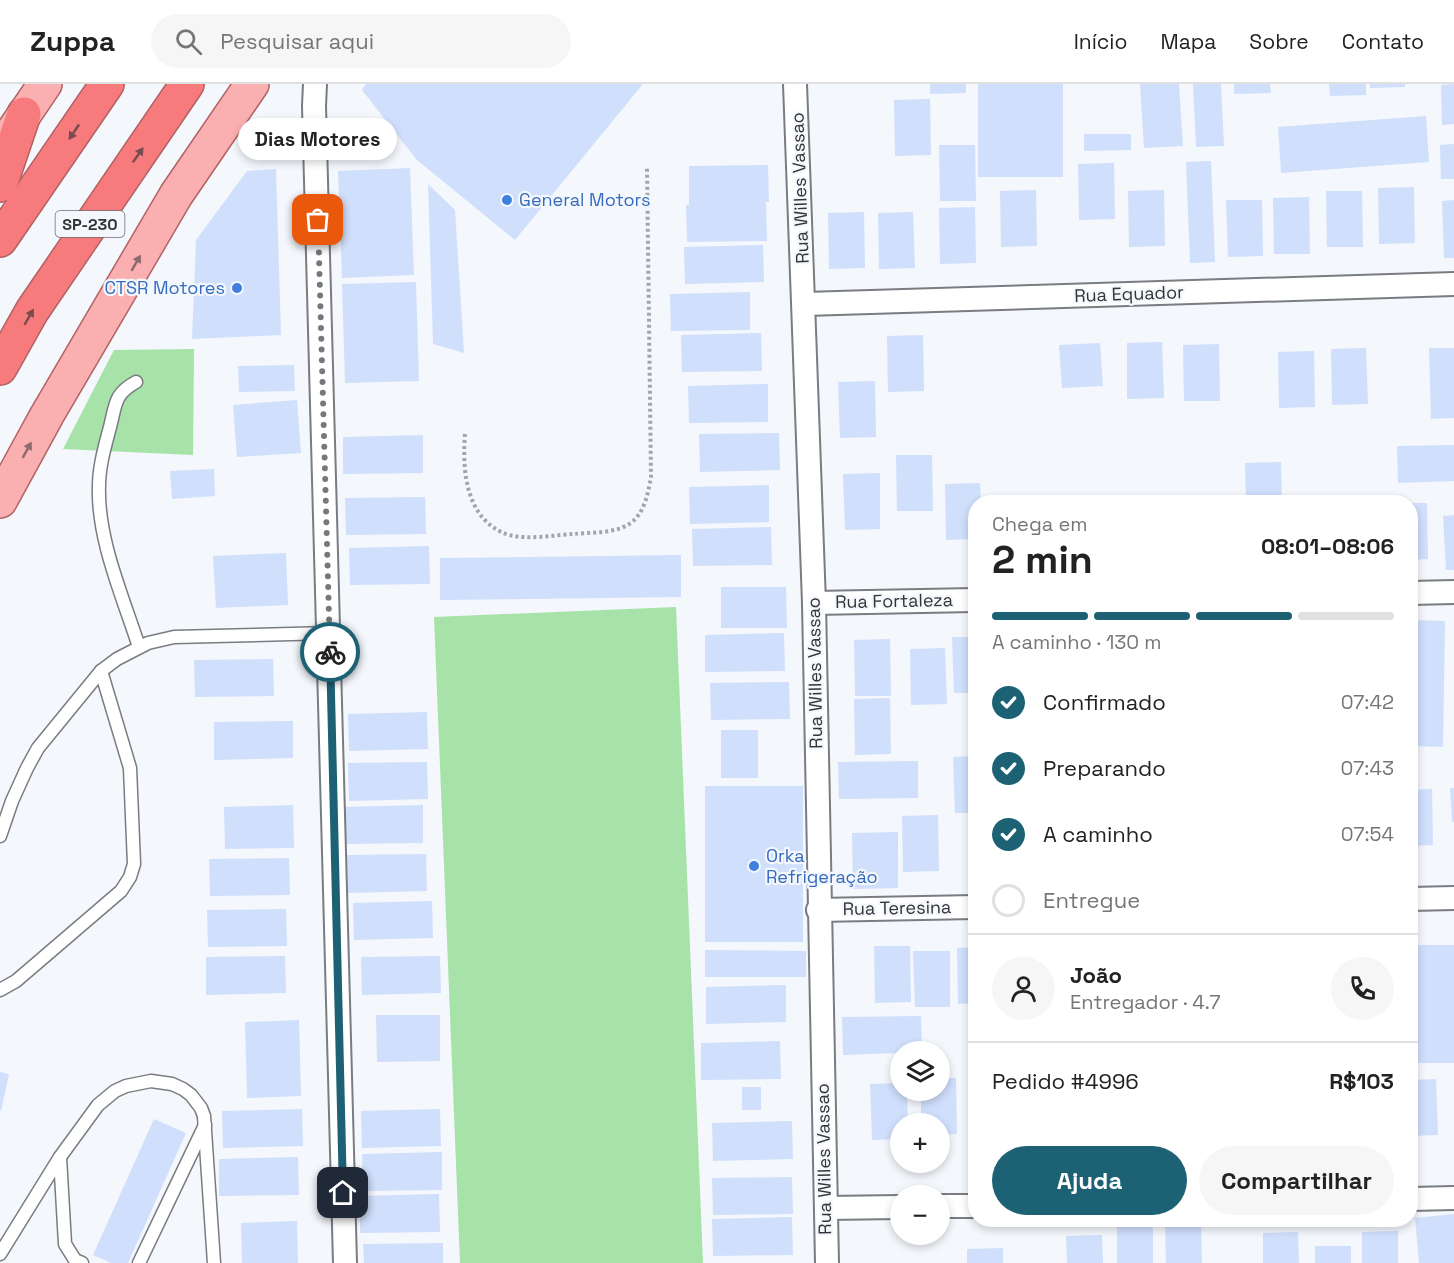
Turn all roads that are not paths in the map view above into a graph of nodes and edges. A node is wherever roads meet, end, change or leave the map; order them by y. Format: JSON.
{"nodes":[{"id":1,"x":45,"y":84,"type":"edge"},
{"id":2,"x":107,"y":84,"type":"edge"},
{"id":3,"x":187,"y":84,"type":"edge"},
{"id":4,"x":252,"y":84,"type":"edge"},
{"id":5,"x":315,"y":84,"type":"edge"},
{"id":6,"x":795,"y":84,"type":"edge"},
{"id":7,"x":24,"y":114,"type":"junction"},
{"id":8,"x":0,"y":152,"type":"edge"},
{"id":9,"x":0,"y":185,"type":"edge"},
{"id":10,"x":0,"y":240,"type":"edge"},
{"id":11,"x":1454,"y":284,"type":"edge"},
{"id":12,"x":805,"y":304,"type":"junction"},
{"id":13,"x":0,"y":368,"type":"edge"},
{"id":14,"x":136,"y":382,"type":"dead end"},
{"id":15,"x":0,"y":501,"type":"edge"},
{"id":16,"x":1454,"y":592,"type":"edge"},
{"id":17,"x":1418,"y":593,"type":"edge"},
{"id":18,"x":968,"y":600,"type":"edge"},
{"id":19,"x":814,"y":603,"type":"junction"},
{"id":20,"x":329,"y":633,"type":"junction"},
{"id":21,"x":139,"y":647,"type":"junction"},
{"id":22,"x":101,"y":672,"type":"junction"},
{"id":23,"x":0,"y":836,"type":"edge"},
{"id":24,"x":1454,"y":898,"type":"edge"},
{"id":25,"x":1418,"y":899,"type":"edge"},
{"id":26,"x":968,"y":907,"type":"edge"},
{"id":27,"x":818,"y":910,"type":"junction"},
{"id":28,"x":0,"y":990,"type":"edge"},
{"id":29,"x":206,"y":1124,"type":"junction"},
{"id":30,"x":60,"y":1157,"type":"junction"},
{"id":31,"x":1454,"y":1198,"type":"edge"},
{"id":32,"x":1418,"y":1199,"type":"edge"},
{"id":33,"x":950,"y":1206,"type":"edge"},
{"id":34,"x":968,"y":1206,"type":"edge"},
{"id":35,"x":890,"y":1207,"type":"edge"},
{"id":36,"x":825,"y":1208,"type":"junction"},
{"id":37,"x":0,"y":1254,"type":"edge"},
{"id":38,"x":82,"y":1263,"type":"edge"},
{"id":39,"x":139,"y":1263,"type":"edge"},
{"id":40,"x":214,"y":1263,"type":"edge"},
{"id":41,"x":345,"y":1263,"type":"edge"},
{"id":42,"x":827,"y":1263,"type":"edge"}],
"edges":[{"from":1,"to":7,"type":"main road"},
{"from":2,"to":10,"type":"highway","one_way":true},
{"from":13,"to":3,"type":"highway","number":"SP-230","one_way":true},
{"from":15,"to":4,"type":"main road","one_way":true},
{"from":5,"to":20,"type":"street"},
{"from":6,"to":12,"type":"street","name":"Rua Willes Vassao"},
{"from":7,"to":8,"type":"main road"},
{"from":7,"to":9,"type":"highway"},
{"from":11,"to":12,"type":"street","name":"Rua Equador"},
{"from":12,"to":19,"type":"street","name":"Rua Willes Vassao"},
{"from":14,"to":21,"type":"lane"},
{"from":16,"to":17,"type":"street"},
{"from":18,"to":19,"type":"street","name":"Rua Fortaleza"},
{"from":19,"to":27,"type":"street","name":"Rua Willes Vassao"},
{"from":20,"to":21,"type":"lane"},
{"from":20,"to":41,"type":"street"},
{"from":21,"to":22,"type":"lane"},
{"from":22,"to":23,"type":"lane"},
{"from":22,"to":28,"type":"lane"},
{"from":24,"to":25,"type":"street"},
{"from":26,"to":27,"type":"street","name":"Rua Teresina"},
{"from":27,"to":36,"type":"street","name":"Rua Willes Vassao"},
{"from":29,"to":30,"type":"lane"},
{"from":29,"to":39,"type":"lane"},
{"from":29,"to":40,"type":"lane"},
{"from":30,"to":37,"type":"lane"},
{"from":30,"to":38,"type":"lane"},
{"from":31,"to":32,"type":"street"},
{"from":33,"to":34,"type":"street"},
{"from":35,"to":36,"type":"street"},
{"from":36,"to":42,"type":"street","name":"Rua Willes Vassao"}]}
